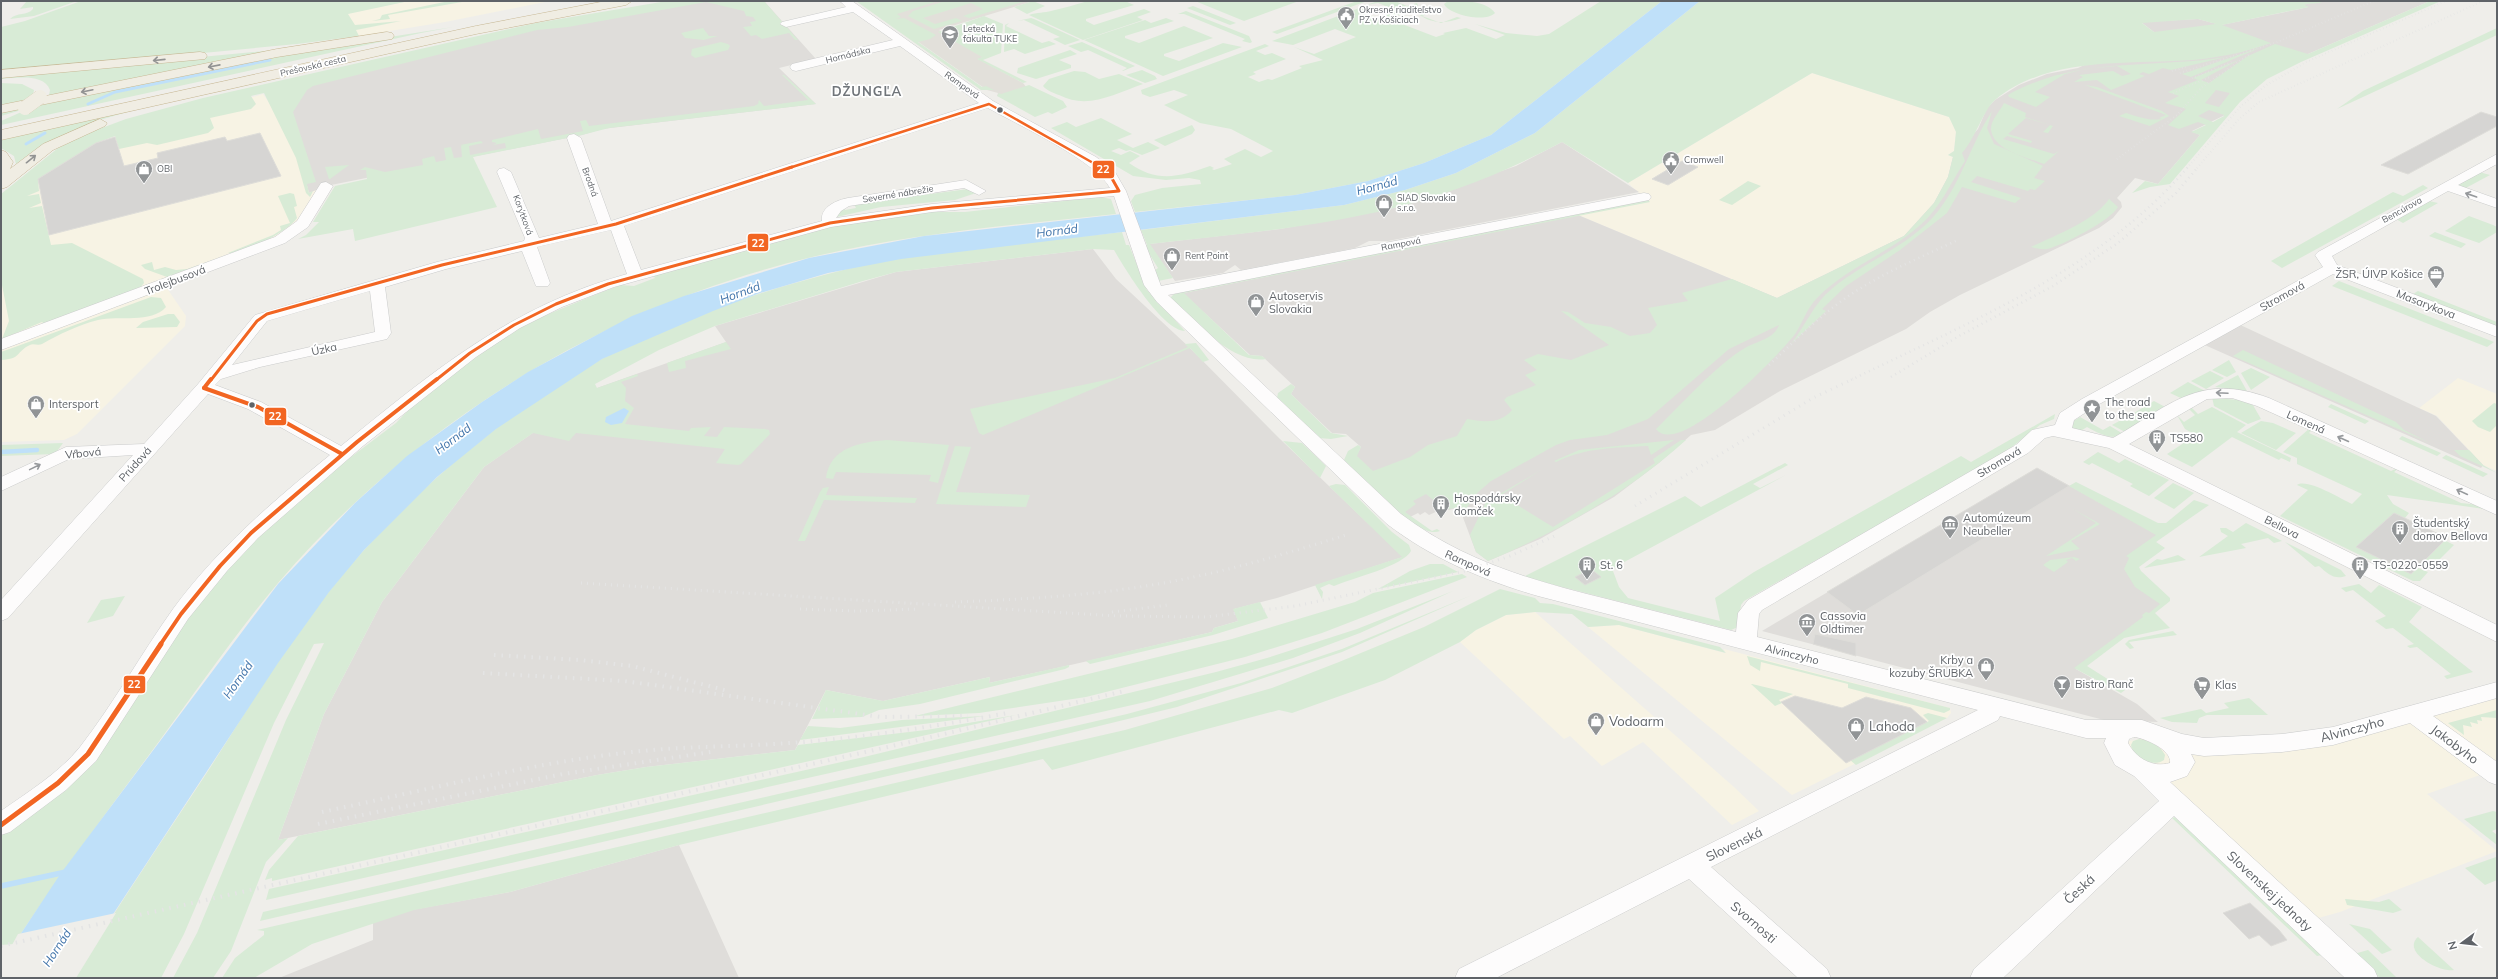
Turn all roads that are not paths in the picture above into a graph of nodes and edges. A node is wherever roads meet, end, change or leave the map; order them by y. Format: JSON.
{"nodes":[{"id":1,"x":596,"y":1,"type":"edge"},
{"id":2,"x":626,"y":1,"type":"edge"},
{"id":3,"x":849,"y":5,"type":"edge"},
{"id":4,"x":522,"y":15,"type":"junction"},
{"id":5,"x":786,"y":24,"type":"dead end"},
{"id":6,"x":349,"y":42,"type":"junction"},
{"id":7,"x":901,"y":42,"type":"junction"},
{"id":8,"x":796,"y":67,"type":"dead end"},
{"id":9,"x":1,"y":74,"type":"edge"},
{"id":10,"x":1,"y":81,"type":"edge"},
{"id":11,"x":226,"y":85,"type":"junction"},
{"id":12,"x":989,"y":104,"type":"junction"},
{"id":13,"x":1,"y":109,"type":"edge"},
{"id":14,"x":1,"y":118,"type":"edge"},
{"id":15,"x":1,"y":128,"type":"edge"},
{"id":16,"x":1,"y":135,"type":"edge"},
{"id":17,"x":574,"y":138,"type":"dead end"},
{"id":18,"x":1,"y":155,"type":"edge"},
{"id":19,"x":2497,"y":158,"type":"edge"},
{"id":20,"x":1103,"y":169,"type":"junction"},
{"id":21,"x":1,"y":172,"type":"edge"},
{"id":22,"x":504,"y":172,"type":"dead end"},
{"id":23,"x":1,"y":184,"type":"edge"},
{"id":24,"x":326,"y":186,"type":"dead end"},
{"id":25,"x":2446,"y":186,"type":"junction"},
{"id":26,"x":979,"y":191,"type":"dead end"},
{"id":27,"x":1066,"y":194,"type":"junction"},
{"id":28,"x":1121,"y":196,"type":"junction"},
{"id":29,"x":1644,"y":197,"type":"dead end"},
{"id":30,"x":2497,"y":204,"type":"edge"},
{"id":31,"x":830,"y":223,"type":"junction"},
{"id":32,"x":611,"y":225,"type":"junction"},
{"id":33,"x":530,"y":244,"type":"junction"},
{"id":34,"x":2332,"y":268,"type":"junction"},
{"id":35,"x":635,"y":276,"type":"junction"},
{"id":36,"x":377,"y":283,"type":"junction"},
{"id":37,"x":542,"y":283,"type":"dead end"},
{"id":38,"x":1157,"y":292,"type":"junction"},
{"id":39,"x":2497,"y":332,"type":"edge"},
{"id":40,"x":1,"y":345,"type":"edge"},
{"id":41,"x":209,"y":381,"type":"junction"},
{"id":42,"x":2062,"y":431,"type":"junction"},
{"id":43,"x":2115,"y":444,"type":"junction"},
{"id":44,"x":148,"y":449,"type":"junction"},
{"id":45,"x":342,"y":454,"type":"junction"},
{"id":46,"x":1,"y":485,"type":"edge"},
{"id":47,"x":2497,"y":509,"type":"edge"},
{"id":48,"x":1496,"y":576,"type":"joint"},
{"id":49,"x":1,"y":613,"type":"edge"},
{"id":50,"x":2497,"y":634,"type":"edge"},
{"id":51,"x":1746,"y":642,"type":"junction"},
{"id":52,"x":2497,"y":690,"type":"edge"},
{"id":53,"x":1994,"y":705,"type":"junction"},
{"id":54,"x":2412,"y":713,"type":"junction"},
{"id":55,"x":2088,"y":730,"type":"junction"},
{"id":56,"x":2125,"y":730,"type":"junction"},
{"id":57,"x":2161,"y":736,"type":"junction"},
{"id":58,"x":2204,"y":747,"type":"junction"},
{"id":59,"x":2130,"y":761,"type":"junction"},
{"id":60,"x":2178,"y":768,"type":"junction"},
{"id":61,"x":2497,"y":775,"type":"edge"},
{"id":62,"x":2177,"y":803,"type":"junction"},
{"id":63,"x":1,"y":825,"type":"edge"},
{"id":64,"x":1691,"y":865,"type":"junction"},
{"id":65,"x":2357,"y":976,"type":"edge"},
{"id":66,"x":1469,"y":978,"type":"edge"},
{"id":67,"x":1817,"y":978,"type":"edge"},
{"id":68,"x":1984,"y":978,"type":"edge"}],
"edges":[{"from":1,"to":4,"type":"highway","name":"Prešovská cesta"},
{"from":2,"to":11,"type":"highway","name":"Prešovská cesta"},
{"from":3,"to":5,"type":"street","name":"Rampová"},
{"from":3,"to":7,"type":"street","name":"Rampová"},
{"from":4,"to":6,"type":"highway"},
{"from":4,"to":15,"type":"highway","name":"Prešovská cesta"},
{"from":6,"to":9,"type":"highway","one_way":true},
{"from":6,"to":13,"type":"highway","one_way":true},
{"from":7,"to":8,"type":"street","name":"Hornádska"},
{"from":7,"to":12,"type":"street","name":"Rampová"},
{"from":10,"to":14,"type":"highway","bridge":true},
{"from":11,"to":16,"type":"highway","name":"Prešovská cesta"},
{"from":23,"to":11,"type":"highway","one_way":true},
{"from":12,"to":20,"type":"street","name":"Rampová"},
{"from":12,"to":32,"type":"street"},
{"from":17,"to":32,"type":"street","name":"Brodná"},
{"from":18,"to":21,"type":"highway"},
{"from":19,"to":25,"type":"street","name":"Bencúrova"},
{"from":20,"to":27,"type":"street"},
{"from":20,"to":28,"type":"street","name":"Rampová"},
{"from":22,"to":33,"type":"street","name":"Korýtková"},
{"from":24,"to":40,"type":"street","name":"Trolejbusová"},
{"from":30,"to":25,"type":"street","one_way":true},
{"from":25,"to":34,"type":"street","name":"Bencúrova"},
{"from":26,"to":31,"type":"street","name":"Severné nábrežie"},
{"from":27,"to":28,"type":"street","name":"Severné nábrežie"},
{"from":27,"to":31,"type":"street","name":"Severné nábrežie"},
{"from":28,"to":38,"type":"street","name":"Rampová"},
{"from":29,"to":38,"type":"street","name":"Rampová"},
{"from":31,"to":35,"type":"street","name":"Severné nábrežie"},
{"from":32,"to":33,"type":"street"},
{"from":32,"to":35,"type":"street","name":"Brodná"},
{"from":33,"to":36,"type":"street"},
{"from":33,"to":37,"type":"street","name":"Korýtková"},
{"from":34,"to":39,"type":"street","name":"Masarykova"},
{"from":34,"to":42,"type":"street","name":"Stromová"},
{"from":35,"to":45,"type":"street","name":"Severné nábrežie"},
{"from":36,"to":41,"type":"street","name":"Prúdová"},
{"from":36,"to":41,"type":"street","name":"Úzka"},
{"from":38,"to":48,"type":"street","name":"Rampová"},
{"from":41,"to":44,"type":"street","name":"Prúdová"},
{"from":41,"to":45,"type":"street"},
{"from":42,"to":43,"type":"street","name":"Bellova"},
{"from":42,"to":51,"type":"street","name":"Stromová"},
{"from":47,"to":43,"type":"street","name":"Lomená","one_way":true},
{"from":43,"to":50,"type":"street","name":"Bellova"},
{"from":46,"to":44,"type":"street","name":"Vŕbová","one_way":true},
{"from":44,"to":49,"type":"street","name":"Prúdová"},
{"from":45,"to":63,"type":"street","name":"Severné nábrežie"},
{"from":48,"to":51,"type":"street","name":"Alvinczyho"},
{"from":51,"to":53,"type":"street","name":"Alvinczyho"},
{"from":52,"to":54,"type":"street","name":"Alvinczyho"},
{"from":53,"to":55,"type":"street","name":"Alvinczyho"},
{"from":53,"to":64,"type":"street","name":"Slovenská"},
{"from":54,"to":58,"type":"street","name":"Alvinczyho"},
{"from":54,"to":61,"type":"street","name":"Jakobyho"},
{"from":55,"to":56,"type":"street","name":"Alvinczyho"},
{"from":55,"to":59,"type":"street","name":"Slovenskej jednoty"},
{"from":56,"to":57,"type":"street","name":"Alvinczyho"},
{"from":56,"to":59,"type":"street"},
{"from":57,"to":58,"type":"street","name":"Alvinczyho"},
{"from":57,"to":60,"type":"street"},
{"from":58,"to":60,"type":"street"},
{"from":59,"to":60,"type":"street"},
{"from":59,"to":62,"type":"street","name":"Slovenskej jednoty"},
{"from":60,"to":62,"type":"street"},
{"from":62,"to":65,"type":"street","name":"Slovenskej jednoty"},
{"from":62,"to":68,"type":"street","name":"Česká"},
{"from":64,"to":66,"type":"street","name":"Slovenská"},
{"from":64,"to":67,"type":"street","name":"Svornosti"}]}
